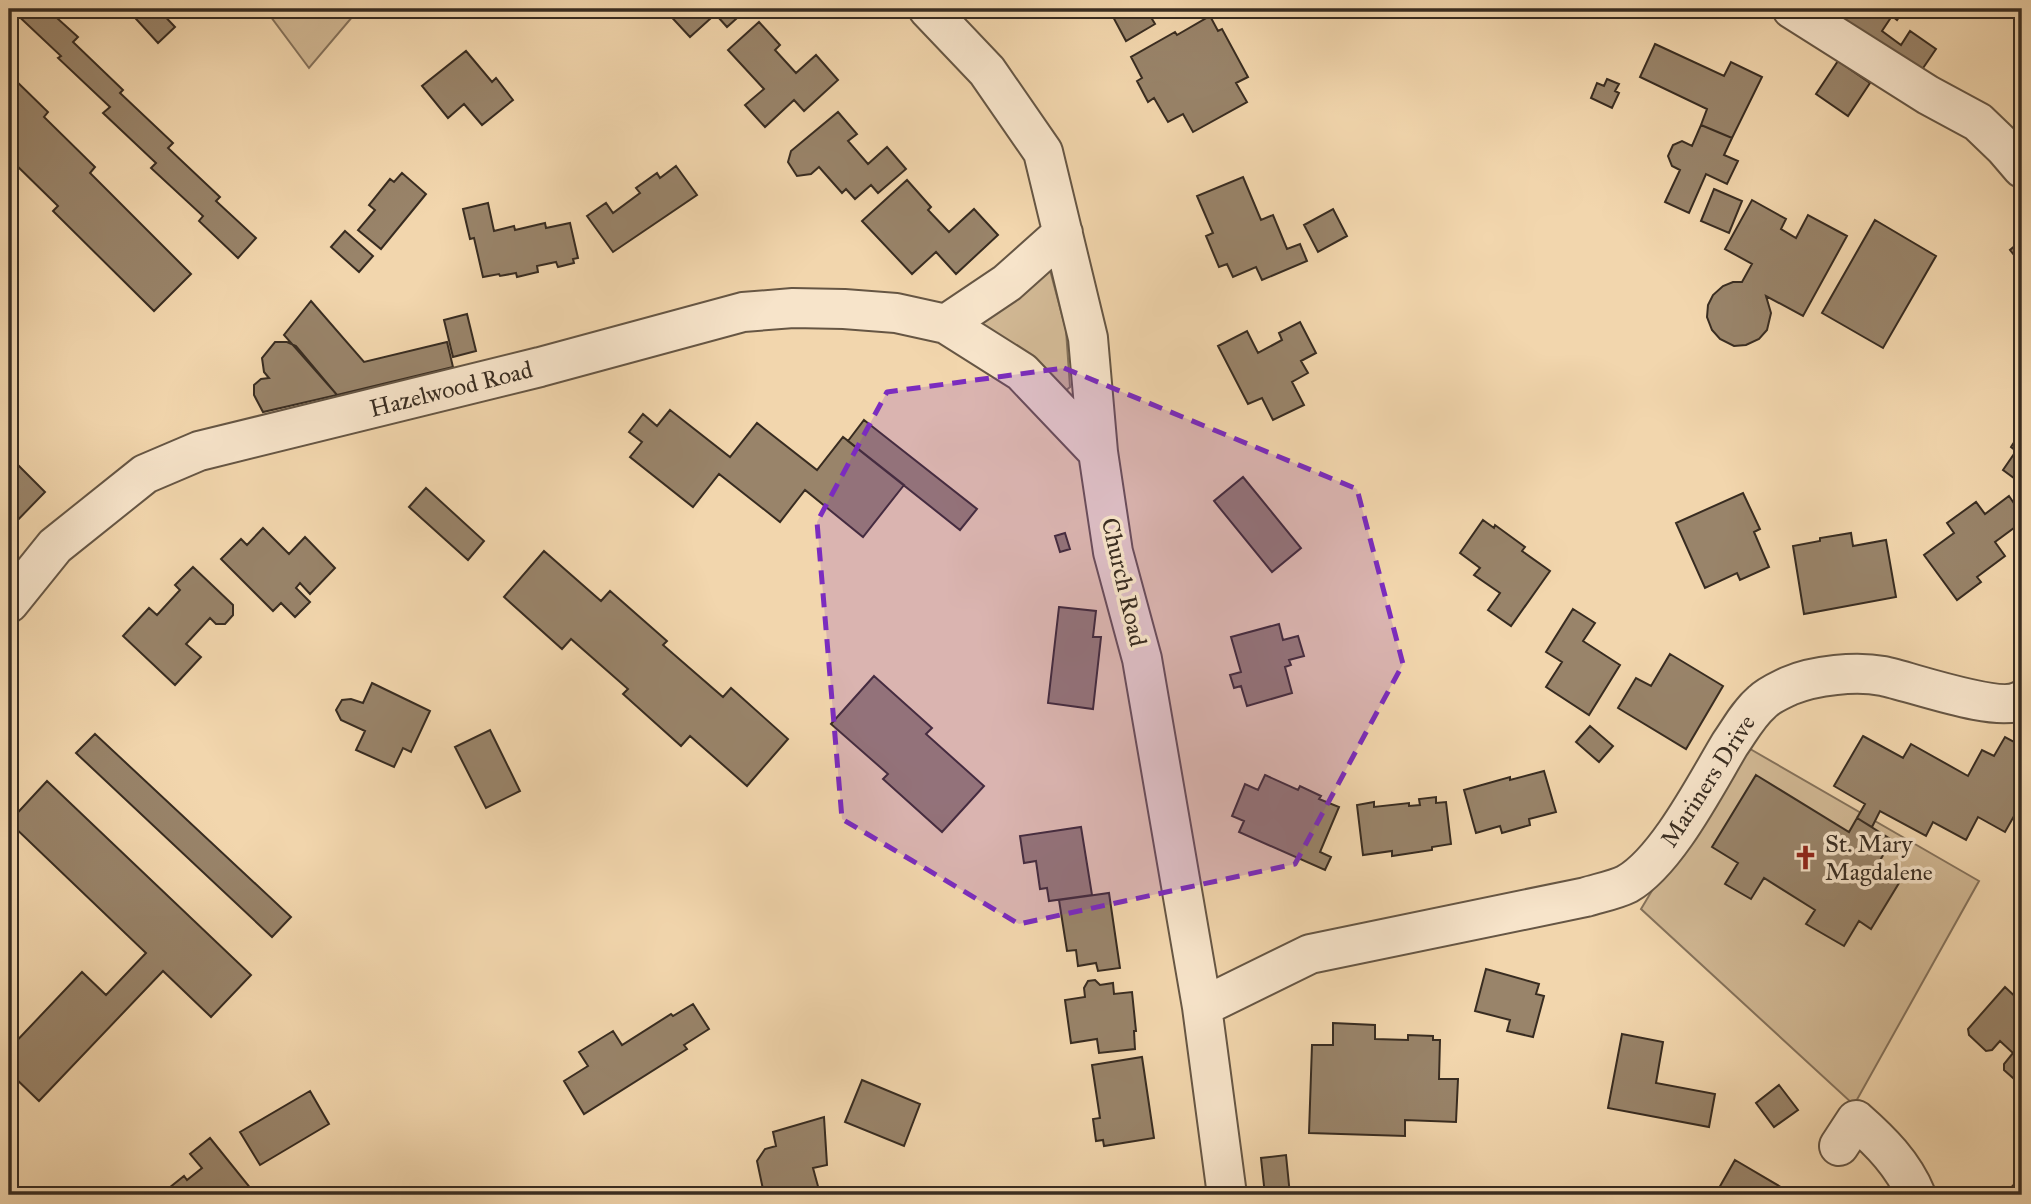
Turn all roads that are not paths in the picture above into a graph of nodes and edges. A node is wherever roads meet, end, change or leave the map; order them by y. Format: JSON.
{"nodes":[{"id":1,"x":928,"y":9,"type":"edge"},
{"id":2,"x":1792,"y":9,"type":"edge"},
{"id":3,"x":2022,"y":168,"type":"edge"},
{"id":4,"x":1063,"y":233,"type":"junction"},
{"id":5,"x":946,"y":324,"type":"junction"},
{"id":6,"x":1098,"y":452,"type":"junction"},
{"id":7,"x":9,"y":603,"type":"edge"},
{"id":8,"x":2022,"y":700,"type":"edge"},
{"id":9,"x":1202,"y":1007,"type":"junction"},
{"id":10,"x":1848,"y":1133,"type":"dead end"},
{"id":11,"x":1227,"y":1195,"type":"edge"},
{"id":12,"x":1916,"y":1195,"type":"edge"}],
"edges":[{"from":1,"to":4,"type":"street","name":"Church Road"},
{"from":2,"to":3,"type":"street"},
{"from":4,"to":5,"type":"street"},
{"from":4,"to":6,"type":"street","name":"Church Road"},
{"from":5,"to":6,"type":"street","name":"Hazelwood Road"},
{"from":5,"to":7,"type":"street","name":"Hazelwood Road"},
{"from":6,"to":9,"type":"street","name":"Church Road"},
{"from":8,"to":9,"type":"street","name":"Mariners Drive"},
{"from":9,"to":11,"type":"street","name":"Church Road"},
{"from":10,"to":12,"type":"street"}]}
